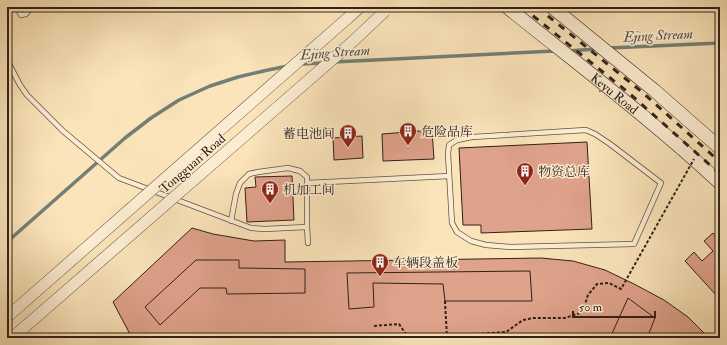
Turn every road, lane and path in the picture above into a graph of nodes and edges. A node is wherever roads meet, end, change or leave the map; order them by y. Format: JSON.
{"nodes":[{"id":1,"x":19,"y":7,"type":"edge"},
{"id":2,"x":32,"y":7,"type":"edge"},
{"id":3,"x":360,"y":7,"type":"edge"},
{"id":4,"x":507,"y":7,"type":"edge"},
{"id":5,"x":552,"y":7,"type":"edge"},
{"id":6,"x":387,"y":9,"type":"edge"},
{"id":7,"x":7,"y":60,"type":"edge"},
{"id":8,"x":720,"y":148,"type":"edge"},
{"id":9,"x":694,"y":159,"type":"junction"},
{"id":10,"x":449,"y":176,"type":"junction"},
{"id":11,"x":307,"y":183,"type":"junction"},
{"id":12,"x":720,"y":184,"type":"edge"},
{"id":13,"x":231,"y":221,"type":"junction"},
{"id":14,"x":307,"y":227,"type":"junction"},
{"id":15,"x":308,"y":243,"type":"dead end"},
{"id":16,"x":445,"y":301,"type":"dead end"},
{"id":17,"x":7,"y":317,"type":"edge"},
{"id":18,"x":374,"y":326,"type":"dead end"},
{"id":19,"x":447,"y":337,"type":"edge"},
{"id":20,"x":12,"y":338,"type":"edge"},
{"id":21,"x":407,"y":338,"type":"edge"}],
"edges":[{"from":1,"to":2,"type":"lane"},
{"from":3,"to":17,"type":"street","name":"Tongguan Road","bridge":true},
{"from":4,"to":9,"type":"main road","name":"Keyu Road"},
{"from":5,"to":8,"type":"main road","name":"Keyu Road"},
{"from":6,"to":20,"type":"street","name":"Tongguan Road","bridge":true},
{"from":7,"to":13,"type":"lane"},
{"from":9,"to":12,"type":"main road","name":"Keyu Road"},
{"from":9,"to":19,"type":"path","bridge":true},
{"from":10,"to":10,"type":"lane"},
{"from":10,"to":11,"type":"lane"},
{"from":11,"to":13,"type":"lane"},
{"from":11,"to":14,"type":"lane"},
{"from":13,"to":14,"type":"lane"},
{"from":14,"to":15,"type":"lane"},
{"from":16,"to":19,"type":"path"},
{"from":18,"to":21,"type":"path"}]}
